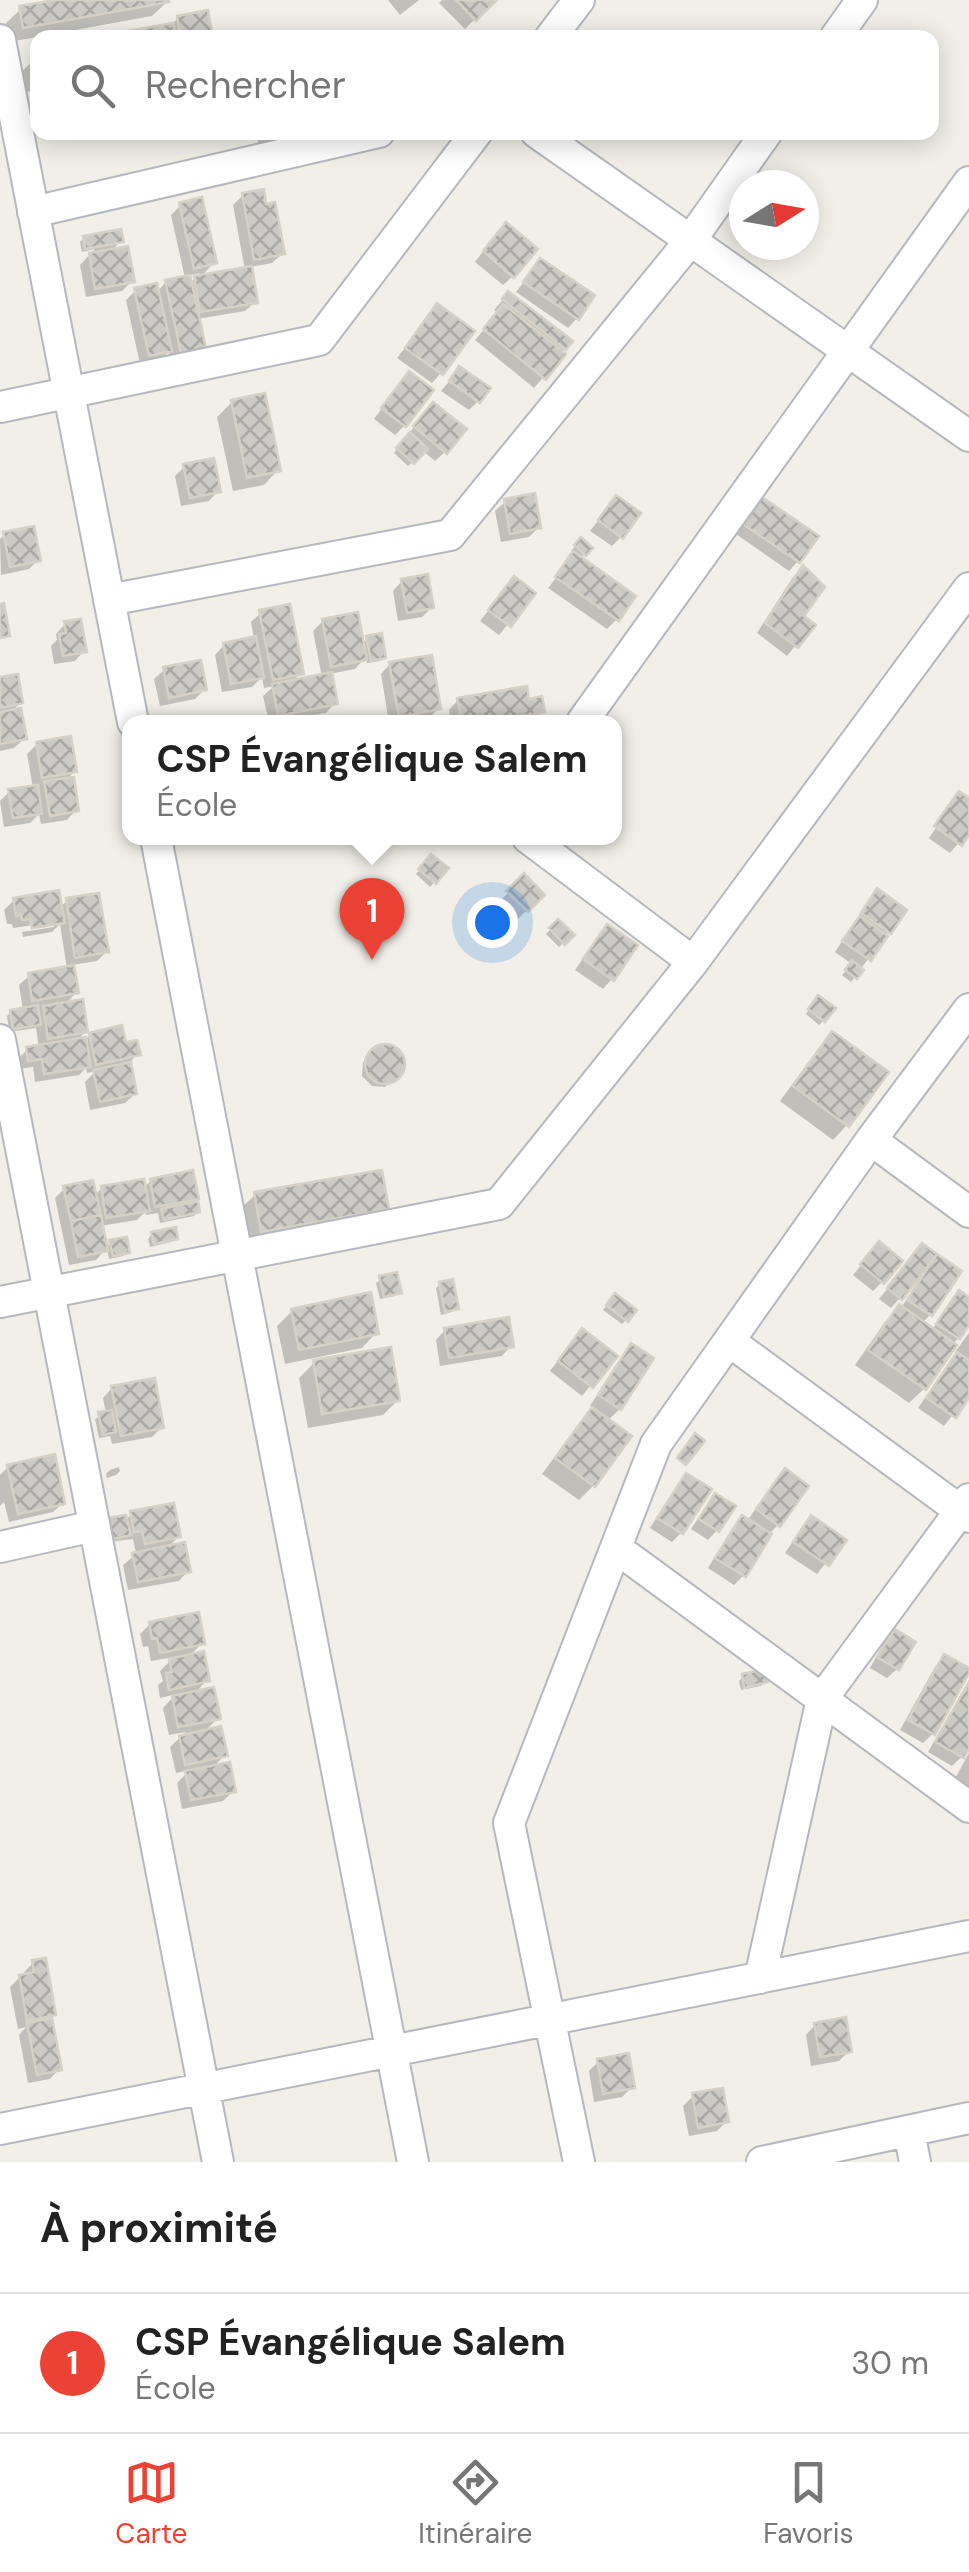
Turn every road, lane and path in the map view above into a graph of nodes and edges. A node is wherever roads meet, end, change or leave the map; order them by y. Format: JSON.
{"nodes":[{"id":1,"x":579,"y":0,"type":"edge"},
{"id":2,"x":862,"y":0,"type":"edge"},
{"id":3,"x":556,"y":30,"type":"edge"},
{"id":4,"x":841,"y":30,"type":"edge"},
{"id":5,"x":0,"y":40,"type":"edge"},
{"id":6,"x":344,"y":140,"type":"edge"},
{"id":7,"x":471,"y":140,"type":"edge"},
{"id":8,"x":547,"y":140,"type":"edge"},
{"id":9,"x":761,"y":140,"type":"edge"},
{"id":10,"x":969,"y":182,"type":"edge"},
{"id":11,"x":34,"y":212,"type":"junction"},
{"id":12,"x":690,"y":240,"type":"junction"},
{"id":13,"x":848,"y":352,"type":"junction"},
{"id":14,"x":69,"y":393,"type":"junction"},
{"id":15,"x":0,"y":407,"type":"edge"},
{"id":16,"x":969,"y":436,"type":"edge"},
{"id":17,"x":969,"y":588,"type":"edge"},
{"id":18,"x":110,"y":600,"type":"junction"},
{"id":19,"x":132,"y":715,"type":"edge"},
{"id":20,"x":587,"y":715,"type":"edge"},
{"id":21,"x":157,"y":845,"type":"edge"},
{"id":22,"x":537,"y":845,"type":"edge"},
{"id":23,"x":693,"y":962,"type":"junction"},
{"id":24,"x":969,"y":1009,"type":"edge"},
{"id":25,"x":2,"y":1056,"type":"edge"},
{"id":26,"x":871,"y":1140,"type":"junction"},
{"id":27,"x":966,"y":1204,"type":"edge"},
{"id":28,"x":237,"y":1256,"type":"junction"},
{"id":29,"x":49,"y":1293,"type":"junction"},
{"id":30,"x":0,"y":1302,"type":"edge"},
{"id":31,"x":730,"y":1340,"type":"junction"},
{"id":32,"x":966,"y":1509,"type":"edge"},
{"id":33,"x":94,"y":1526,"type":"junction"},
{"id":34,"x":0,"y":1547,"type":"edge"},
{"id":35,"x":616,"y":1548,"type":"junction"},
{"id":36,"x":822,"y":1699,"type":"junction"},
{"id":37,"x":969,"y":1807,"type":"edge"},
{"id":38,"x":969,"y":1936,"type":"edge"},
{"id":39,"x":760,"y":1978,"type":"junction"},
{"id":40,"x":549,"y":2020,"type":"junction"},
{"id":41,"x":392,"y":2050,"type":"junction"},
{"id":42,"x":203,"y":2088,"type":"junction"},
{"id":43,"x":969,"y":2118,"type":"edge"},
{"id":44,"x":0,"y":2128,"type":"edge"},
{"id":45,"x":909,"y":2131,"type":"junction"},
{"id":46,"x":218,"y":2162,"type":"edge"},
{"id":47,"x":414,"y":2162,"type":"edge"},
{"id":48,"x":578,"y":2162,"type":"edge"},
{"id":49,"x":762,"y":2162,"type":"edge"},
{"id":50,"x":916,"y":2162,"type":"edge"}],
"edges":[{"from":1,"to":3,"type":"street"},
{"from":2,"to":4,"type":"street"},
{"from":5,"to":11,"type":"street"},
{"from":6,"to":11,"type":"street"},
{"from":7,"to":14,"type":"street"},
{"from":8,"to":12,"type":"street"},
{"from":9,"to":12,"type":"street"},
{"from":10,"to":13,"type":"street"},
{"from":11,"to":14,"type":"street"},
{"from":12,"to":13,"type":"street"},
{"from":12,"to":18,"type":"street"},
{"from":13,"to":16,"type":"street"},
{"from":13,"to":20,"type":"street"},
{"from":14,"to":15,"type":"street"},
{"from":14,"to":18,"type":"street"},
{"from":17,"to":23,"type":"street"},
{"from":18,"to":19,"type":"street"},
{"from":21,"to":28,"type":"street"},
{"from":22,"to":23,"type":"street"},
{"from":23,"to":28,"type":"street"},
{"from":24,"to":26,"type":"street"},
{"from":25,"to":29,"type":"street"},
{"from":26,"to":27,"type":"street"},
{"from":26,"to":31,"type":"street"},
{"from":28,"to":29,"type":"street"},
{"from":28,"to":41,"type":"street"},
{"from":29,"to":30,"type":"street"},
{"from":29,"to":33,"type":"street"},
{"from":31,"to":32,"type":"street"},
{"from":31,"to":35,"type":"street"},
{"from":32,"to":36,"type":"street"},
{"from":33,"to":34,"type":"street"},
{"from":33,"to":42,"type":"street"},
{"from":35,"to":36,"type":"street"},
{"from":35,"to":40,"type":"street"},
{"from":36,"to":37,"type":"street"},
{"from":36,"to":39,"type":"street"},
{"from":38,"to":39,"type":"street"},
{"from":39,"to":40,"type":"street"},
{"from":40,"to":41,"type":"street"},
{"from":40,"to":48,"type":"street"},
{"from":41,"to":42,"type":"street"},
{"from":41,"to":47,"type":"street"},
{"from":42,"to":44,"type":"street"},
{"from":42,"to":46,"type":"street"},
{"from":43,"to":45,"type":"street"},
{"from":45,"to":49,"type":"street"},
{"from":45,"to":50,"type":"street"}]}
